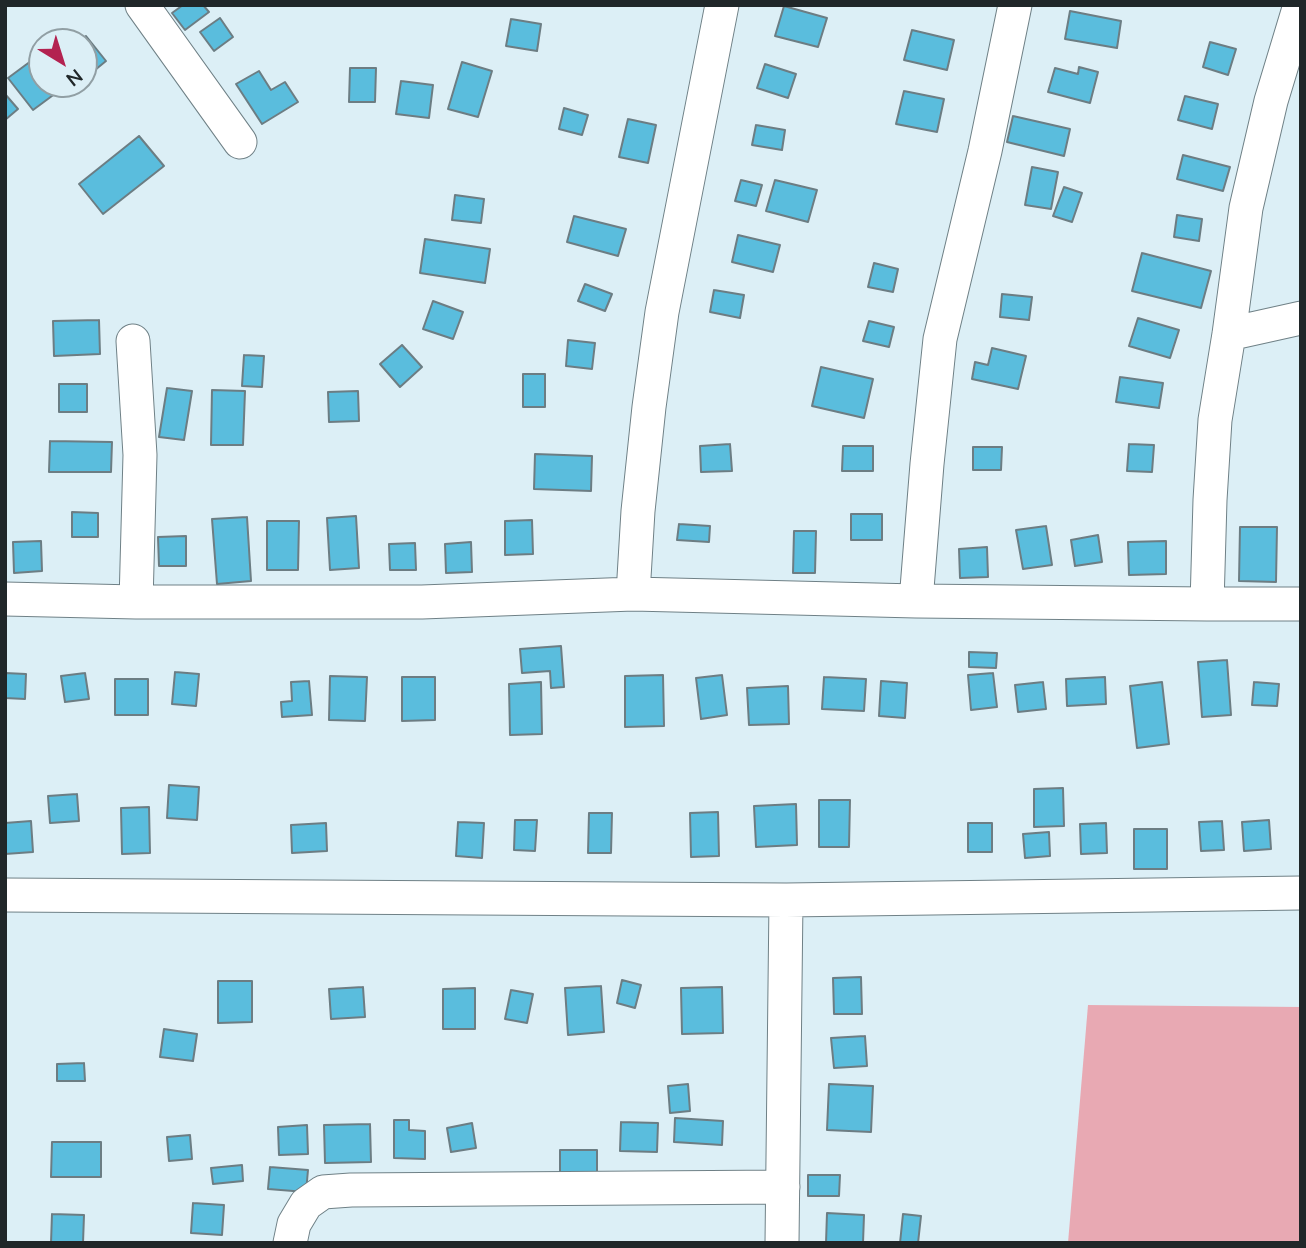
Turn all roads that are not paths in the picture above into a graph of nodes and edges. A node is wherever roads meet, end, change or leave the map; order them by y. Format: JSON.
{"nodes":[{"id":1,"x":142,"y":5,"type":"edge"},
{"id":2,"x":722,"y":5,"type":"edge"},
{"id":3,"x":1015,"y":5,"type":"edge"},
{"id":4,"x":1298,"y":21,"type":"edge"},
{"id":5,"x":240,"y":142,"type":"dead end"},
{"id":6,"x":1301,"y":318,"type":"edge"},
{"id":7,"x":1229,"y":334,"type":"junction"},
{"id":8,"x":133,"y":341,"type":"dead end"},
{"id":9,"x":633,"y":594,"type":"junction"},
{"id":10,"x":5,"y":599,"type":"edge"},
{"id":11,"x":916,"y":601,"type":"junction"},
{"id":12,"x":136,"y":602,"type":"junction"},
{"id":13,"x":1207,"y":604,"type":"junction"},
{"id":14,"x":1301,"y":604,"type":"edge"},
{"id":15,"x":1301,"y":893,"type":"edge"},
{"id":16,"x":5,"y":895,"type":"edge"},
{"id":17,"x":786,"y":900,"type":"junction"},
{"id":18,"x":783,"y":1187,"type":"junction"},
{"id":19,"x":290,"y":1243,"type":"edge"},
{"id":20,"x":782,"y":1243,"type":"edge"}],
"edges":[{"from":1,"to":5,"type":"street"},
{"from":2,"to":9,"type":"street"},
{"from":3,"to":11,"type":"street"},
{"from":4,"to":7,"type":"street"},
{"from":6,"to":7,"type":"street"},
{"from":7,"to":13,"type":"street"},
{"from":8,"to":12,"type":"street"},
{"from":9,"to":11,"type":"street"},
{"from":9,"to":12,"type":"street"},
{"from":10,"to":12,"type":"street"},
{"from":11,"to":13,"type":"street"},
{"from":13,"to":14,"type":"street"},
{"from":15,"to":17,"type":"street"},
{"from":16,"to":17,"type":"street"},
{"from":17,"to":18,"type":"street"},
{"from":18,"to":19,"type":"street"},
{"from":18,"to":20,"type":"street"}]}
